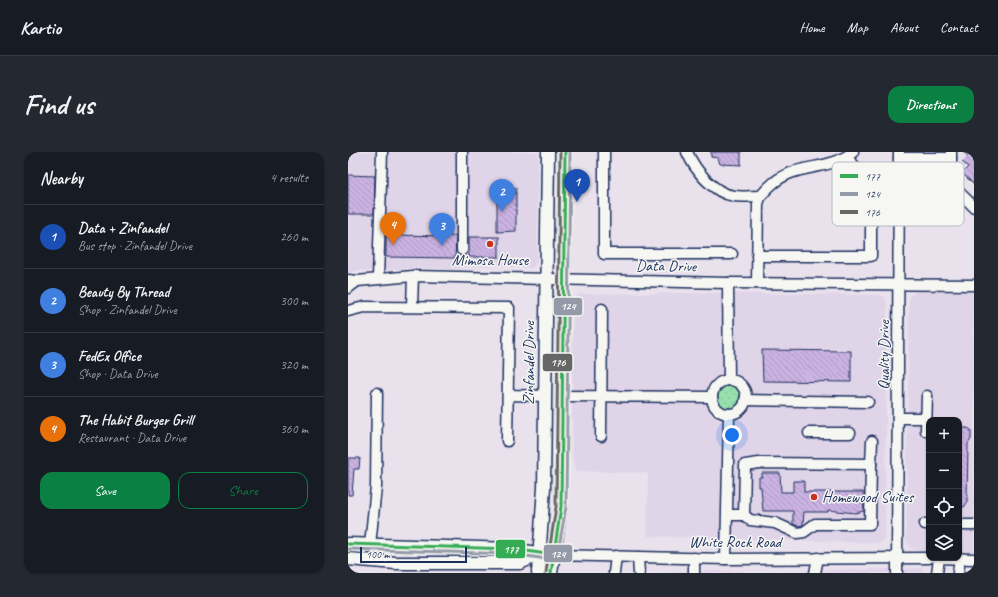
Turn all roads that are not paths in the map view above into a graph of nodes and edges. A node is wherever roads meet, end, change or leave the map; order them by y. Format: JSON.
{"nodes":[{"id":1,"x":382,"y":152,"type":"edge"},
{"id":2,"x":462,"y":152,"type":"edge"},
{"id":3,"x":548,"y":152,"type":"edge"},
{"id":4,"x":565,"y":152,"type":"edge"},
{"id":5,"x":604,"y":152,"type":"edge"},
{"id":6,"x":687,"y":152,"type":"edge"},
{"id":7,"x":850,"y":155,"type":"edge"},
{"id":8,"x":899,"y":159,"type":"edge"},
{"id":9,"x":951,"y":159,"type":"edge"},
{"id":10,"x":834,"y":162,"type":"edge"},
{"id":11,"x":921,"y":162,"type":"edge"},
{"id":12,"x":934,"y":162,"type":"edge"},
{"id":13,"x":832,"y":163,"type":"edge"},
{"id":14,"x":760,"y":196,"type":"junction"},
{"id":15,"x":964,"y":197,"type":"edge"},
{"id":16,"x":974,"y":207,"type":"edge"},
{"id":17,"x":871,"y":226,"type":"edge"},
{"id":18,"x":899,"y":226,"type":"edge"},
{"id":19,"x":462,"y":250,"type":"dead end"},
{"id":20,"x":732,"y":254,"type":"dead end"},
{"id":21,"x":757,"y":256,"type":"junction"},
{"id":22,"x":412,"y":276,"type":"junction"},
{"id":23,"x":378,"y":278,"type":"junction"},
{"id":24,"x":546,"y":279,"type":"junction"},
{"id":25,"x":565,"y":279,"type":"junction"},
{"id":26,"x":353,"y":280,"type":"edge"},
{"id":27,"x":728,"y":283,"type":"junction"},
{"id":28,"x":757,"y":283,"type":"junction"},
{"id":29,"x":899,"y":284,"type":"junction"},
{"id":30,"x":974,"y":285,"type":"edge"},
{"id":31,"x":348,"y":288,"type":"edge"},
{"id":32,"x":412,"y":308,"type":"junction"},
{"id":33,"x":602,"y":309,"type":"dead end"},
{"id":34,"x":348,"y":311,"type":"edge"},
{"id":35,"x":545,"y":359,"type":"junction"},
{"id":36,"x":728,"y":380,"type":"junction"},
{"id":37,"x":377,"y":393,"type":"dead end"},
{"id":38,"x":508,"y":395,"type":"junction"},
{"id":39,"x":545,"y":396,"type":"junction"},
{"id":40,"x":562,"y":396,"type":"junction"},
{"id":41,"x":601,"y":396,"type":"junction"},
{"id":42,"x":927,"y":396,"type":"dead end"},
{"id":43,"x":711,"y":397,"type":"junction"},
{"id":44,"x":745,"y":400,"type":"junction"},
{"id":45,"x":868,"y":402,"type":"dead end"},
{"id":46,"x":729,"y":414,"type":"junction"},
{"id":47,"x":926,"y":417,"type":"edge"},
{"id":48,"x":898,"y":418,"type":"junction"},
{"id":49,"x":926,"y":418,"type":"edge"},
{"id":50,"x":809,"y":433,"type":"dead end"},
{"id":51,"x":850,"y":434,"type":"dead end"},
{"id":52,"x":601,"y":436,"type":"dead end"},
{"id":53,"x":507,"y":441,"type":"dead end"},
{"id":54,"x":872,"y":441,"type":"dead end"},
{"id":55,"x":728,"y":464,"type":"junction"},
{"id":56,"x":871,"y":464,"type":"junction"},
{"id":57,"x":745,"y":465,"type":"junction"},
{"id":58,"x":561,"y":481,"type":"junction"},
{"id":59,"x":728,"y":515,"type":"junction"},
{"id":60,"x":744,"y":515,"type":"junction"},
{"id":61,"x":962,"y":525,"type":"edge"},
{"id":62,"x":974,"y":525,"type":"edge"},
{"id":63,"x":348,"y":544,"type":"edge"},
{"id":64,"x":370,"y":545,"type":"junction"},
{"id":65,"x":540,"y":554,"type":"junction"},
{"id":66,"x":554,"y":555,"type":"junction"},
{"id":67,"x":616,"y":556,"type":"junction"},
{"id":68,"x":638,"y":556,"type":"junction"},
{"id":69,"x":897,"y":557,"type":"junction"},
{"id":70,"x":694,"y":558,"type":"junction"},
{"id":71,"x":818,"y":558,"type":"junction"},
{"id":72,"x":926,"y":558,"type":"edge"},
{"id":73,"x":962,"y":558,"type":"edge"},
{"id":74,"x":348,"y":559,"type":"edge"},
{"id":75,"x":726,"y":559,"type":"junction"},
{"id":76,"x":974,"y":559,"type":"edge"},
{"id":77,"x":938,"y":561,"type":"edge"},
{"id":78,"x":960,"y":561,"type":"edge"},
{"id":79,"x":538,"y":573,"type":"edge"},
{"id":80,"x":551,"y":573,"type":"edge"},
{"id":81,"x":614,"y":573,"type":"edge"},
{"id":82,"x":639,"y":573,"type":"edge"},
{"id":83,"x":694,"y":573,"type":"edge"},
{"id":84,"x":815,"y":573,"type":"edge"},
{"id":85,"x":897,"y":573,"type":"edge"},
{"id":86,"x":937,"y":573,"type":"edge"},
{"id":87,"x":958,"y":573,"type":"edge"}],
"edges":[{"from":1,"to":23,"type":"street"},
{"from":2,"to":19,"type":"street"},
{"from":3,"to":24,"type":"main road","name":"Zinfandel Drive"},
{"from":4,"to":25,"type":"main road","name":"Zinfandel Drive"},
{"from":5,"to":20,"type":"street"},
{"from":6,"to":14,"type":"street"},
{"from":7,"to":10,"type":"street"},
{"from":8,"to":11,"type":"street"},
{"from":9,"to":12,"type":"street"},
{"from":13,"to":14,"type":"street"},
{"from":14,"to":21,"type":"street"},
{"from":15,"to":16,"type":"street"},
{"from":17,"to":21,"type":"street"},
{"from":18,"to":29,"type":"street","name":"Quality Drive"},
{"from":21,"to":28,"type":"street"},
{"from":22,"to":23,"type":"street","name":"Data Drive"},
{"from":22,"to":24,"type":"street","name":"Data Drive"},
{"from":22,"to":32,"type":"street"},
{"from":23,"to":26,"type":"street","name":"Data Drive"},
{"from":24,"to":25,"type":"street","name":"Data Drive"},
{"from":24,"to":35,"type":"main road","name":"Zinfandel Drive"},
{"from":25,"to":27,"type":"street","name":"Data Drive"},
{"from":25,"to":40,"type":"main road","name":"Zinfandel Drive"},
{"from":26,"to":31,"type":"street","name":"Data Drive"},
{"from":27,"to":28,"type":"street","name":"Data Drive"},
{"from":27,"to":36,"type":"street"},
{"from":28,"to":29,"type":"street","name":"Data Drive"},
{"from":29,"to":30,"type":"street","name":"Data Drive"},
{"from":29,"to":48,"type":"street","name":"Quality Drive"},
{"from":32,"to":34,"type":"street"},
{"from":32,"to":38,"type":"street"},
{"from":33,"to":41,"type":"street"},
{"from":35,"to":39,"type":"main road","name":"Zinfandel Drive"},
{"from":35,"to":40,"type":"main road"},
{"from":36,"to":43,"type":"street"},
{"from":36,"to":44,"type":"street"},
{"from":37,"to":64,"type":"street"},
{"from":38,"to":39,"type":"street"},
{"from":38,"to":53,"type":"street"},
{"from":39,"to":58,"type":"main road"},
{"from":39,"to":65,"type":"main road","name":"Zinfandel Drive"},
{"from":40,"to":41,"type":"street"},
{"from":40,"to":58,"type":"main road","name":"Zinfandel Drive"},
{"from":41,"to":43,"type":"street"},
{"from":41,"to":52,"type":"street"},
{"from":42,"to":47,"type":"street"},
{"from":43,"to":46,"type":"street"},
{"from":44,"to":45,"type":"street"},
{"from":44,"to":46,"type":"street"},
{"from":46,"to":55,"type":"street"},
{"from":48,"to":49,"type":"street"},
{"from":48,"to":69,"type":"street","name":"Quality Drive"},
{"from":50,"to":51,"type":"street"},
{"from":54,"to":56,"type":"street"},
{"from":55,"to":57,"type":"street"},
{"from":55,"to":59,"type":"street"},
{"from":56,"to":57,"type":"street"},
{"from":56,"to":60,"type":"street"},
{"from":57,"to":60,"type":"street"},
{"from":58,"to":66,"type":"main road","name":"Zinfandel Drive"},
{"from":59,"to":60,"type":"street"},
{"from":59,"to":75,"type":"street"},
{"from":61,"to":62,"type":"street"},
{"from":63,"to":64,"type":"main road","name":"White Rock Road"},
{"from":64,"to":65,"type":"main road","name":"White Rock Road"},
{"from":65,"to":66,"type":"main road","name":"White Rock Road"},
{"from":65,"to":74,"type":"main road","name":"White Rock Road"},
{"from":65,"to":79,"type":"main road","name":"Zinfandel Drive"},
{"from":66,"to":67,"type":"street","name":"White Rock Road"},
{"from":66,"to":80,"type":"main road","name":"Zinfandel Drive"},
{"from":67,"to":68,"type":"street","name":"White Rock Road"},
{"from":67,"to":81,"type":"street"},
{"from":68,"to":70,"type":"street","name":"White Rock Road"},
{"from":68,"to":82,"type":"street"},
{"from":69,"to":71,"type":"street","name":"White Rock Road"},
{"from":69,"to":72,"type":"street","name":"White Rock Road"},
{"from":69,"to":85,"type":"street","name":"Quality Drive"},
{"from":70,"to":75,"type":"street","name":"White Rock Road"},
{"from":70,"to":83,"type":"street"},
{"from":71,"to":75,"type":"street","name":"White Rock Road"},
{"from":71,"to":84,"type":"street"},
{"from":73,"to":76,"type":"street"},
{"from":77,"to":86,"type":"street"},
{"from":78,"to":87,"type":"street"}]}
